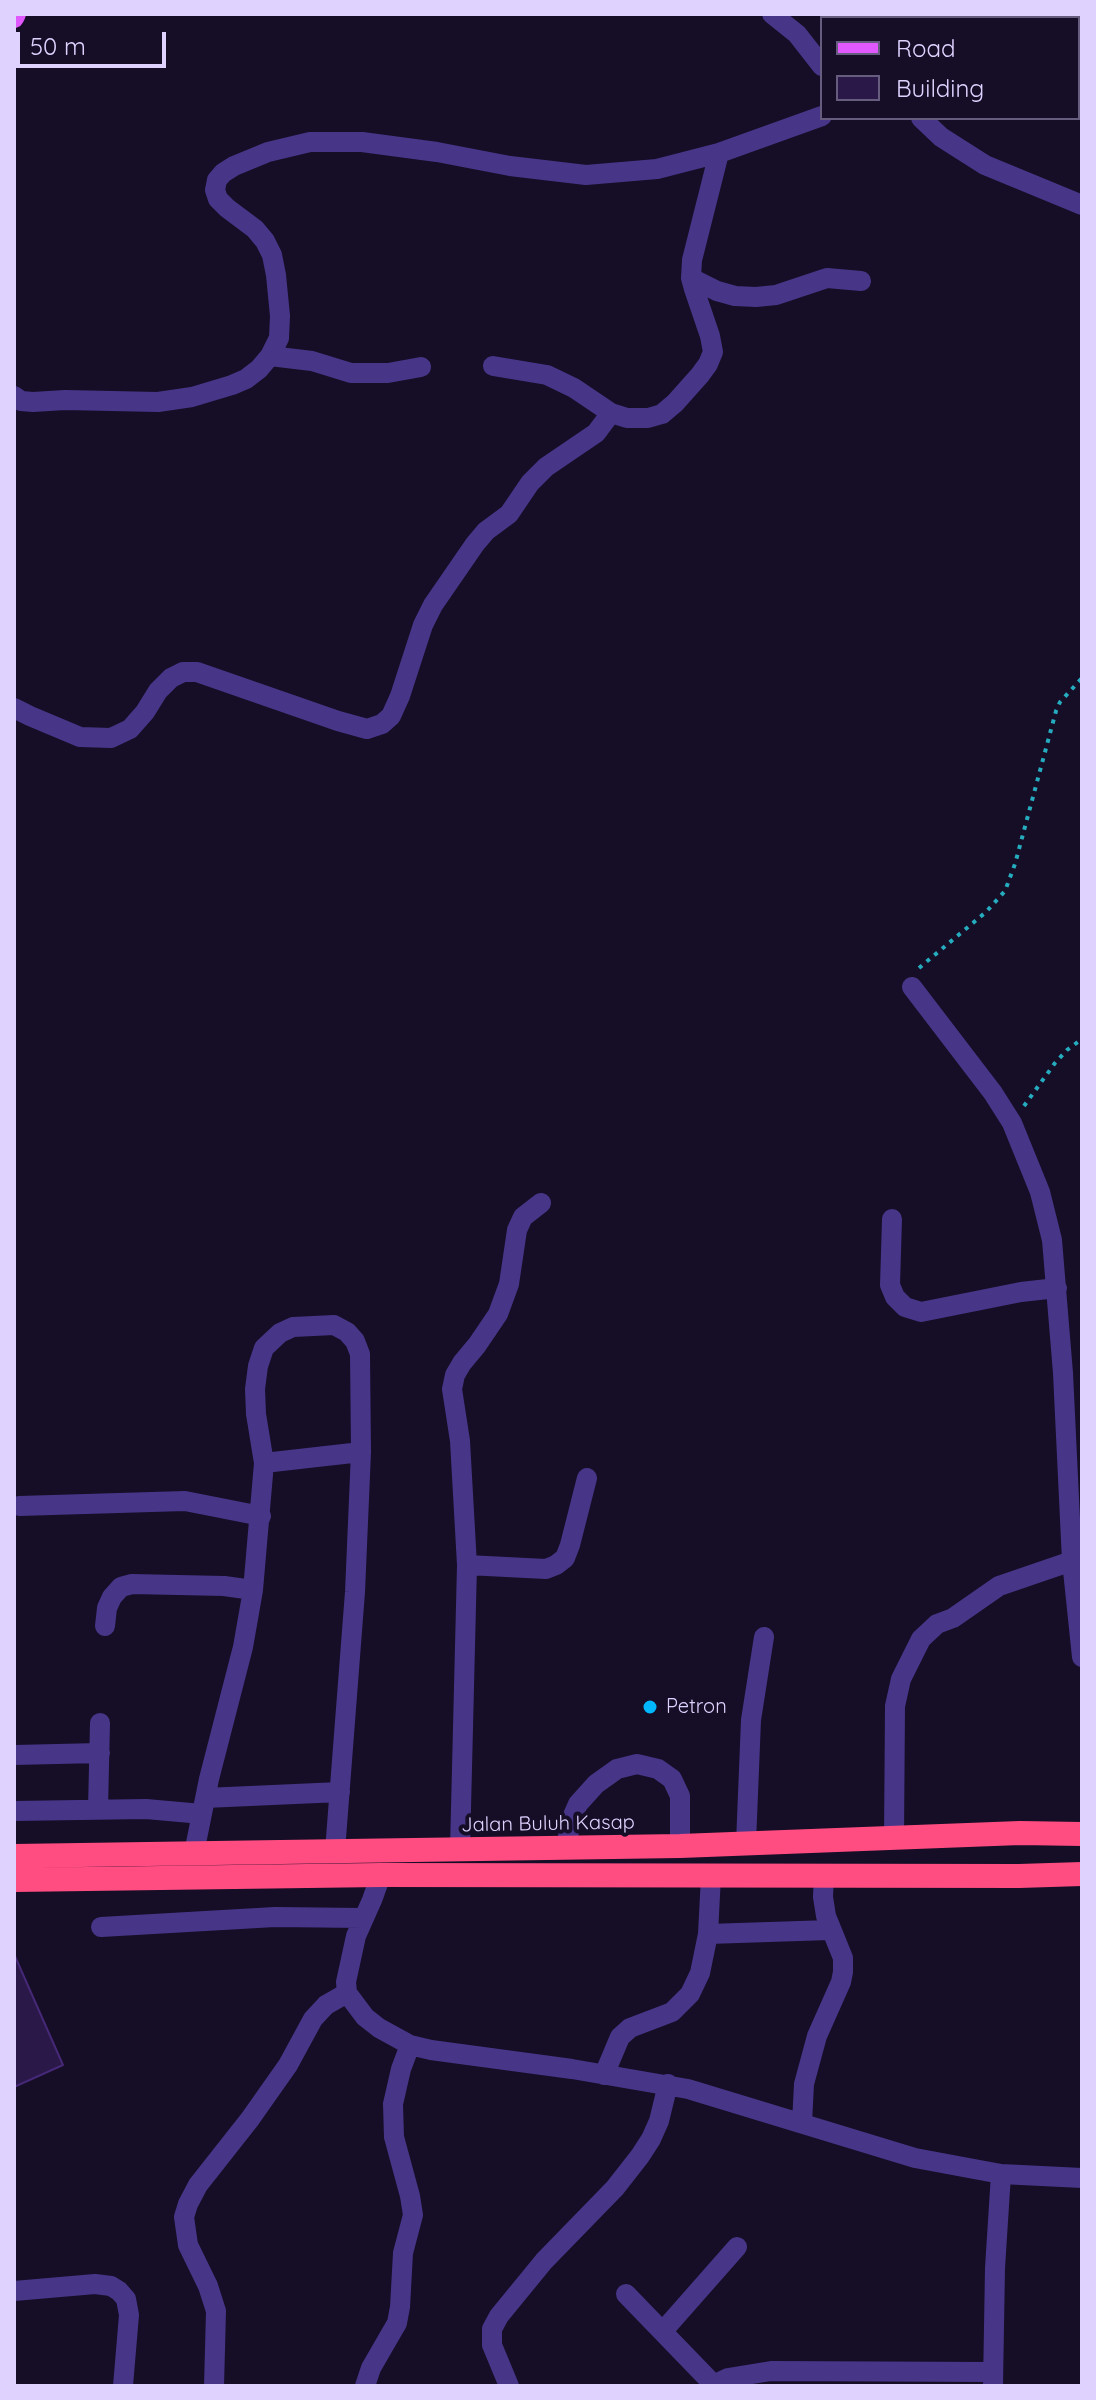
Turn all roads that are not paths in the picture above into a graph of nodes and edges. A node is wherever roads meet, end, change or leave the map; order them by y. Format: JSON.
{"nodes":[{"id":1,"x":772,"y":14,"type":"edge"},
{"id":2,"x":820,"y":63,"type":"edge"},
{"id":3,"x":820,"y":117,"type":"edge"},
{"id":4,"x":923,"y":120,"type":"edge"},
{"id":5,"x":719,"y":153,"type":"junction"},
{"id":6,"x":1082,"y":205,"type":"edge"},
{"id":7,"x":691,"y":278,"type":"junction"},
{"id":8,"x":861,"y":281,"type":"dead end"},
{"id":9,"x":270,"y":356,"type":"junction"},
{"id":10,"x":493,"y":366,"type":"dead end"},
{"id":11,"x":421,"y":367,"type":"dead end"},
{"id":12,"x":14,"y":396,"type":"edge"},
{"id":13,"x":611,"y":413,"type":"junction"},
{"id":14,"x":14,"y":708,"type":"edge"},
{"id":15,"x":912,"y":987,"type":"road end"},
{"id":16,"x":541,"y":1203,"type":"dead end"},
{"id":17,"x":892,"y":1219,"type":"dead end"},
{"id":18,"x":1057,"y":1288,"type":"junction"},
{"id":19,"x":361,"y":1452,"type":"junction"},
{"id":20,"x":264,"y":1463,"type":"junction"},
{"id":21,"x":587,"y":1478,"type":"dead end"},
{"id":22,"x":19,"y":1506,"type":"dead end"},
{"id":23,"x":261,"y":1516,"type":"junction"},
{"id":24,"x":1072,"y":1561,"type":"junction"},
{"id":25,"x":467,"y":1565,"type":"junction"},
{"id":26,"x":253,"y":1590,"type":"junction"},
{"id":27,"x":105,"y":1626,"type":"dead end"},
{"id":28,"x":764,"y":1637,"type":"dead end"},
{"id":29,"x":1082,"y":1657,"type":"edge"},
{"id":30,"x":100,"y":1723,"type":"dead end"},
{"id":31,"x":100,"y":1753,"type":"junction"},
{"id":32,"x":14,"y":1755,"type":"edge"},
{"id":33,"x":340,"y":1792,"type":"junction"},
{"id":34,"x":204,"y":1806,"type":"junction"},
{"id":35,"x":98,"y":1809,"type":"junction"},
{"id":36,"x":14,"y":1811,"type":"edge"},
{"id":37,"x":1020,"y":1833,"type":"junction"},
{"id":38,"x":1082,"y":1834,"type":"edge"},
{"id":39,"x":894,"y":1838,"type":"junction"},
{"id":40,"x":746,"y":1843,"type":"junction"},
{"id":41,"x":680,"y":1846,"type":"junction"},
{"id":42,"x":566,"y":1848,"type":"junction"},
{"id":43,"x":460,"y":1849,"type":"junction"},
{"id":44,"x":335,"y":1851,"type":"junction"},
{"id":45,"x":194,"y":1853,"type":"junction"},
{"id":46,"x":14,"y":1856,"type":"edge"},
{"id":47,"x":824,"y":1874,"type":"junction"},
{"id":48,"x":1082,"y":1874,"type":"edge"},
{"id":49,"x":381,"y":1875,"type":"junction"},
{"id":50,"x":711,"y":1876,"type":"junction"},
{"id":51,"x":1019,"y":1876,"type":"junction"},
{"id":52,"x":14,"y":1880,"type":"edge"},
{"id":53,"x":363,"y":1918,"type":"junction"},
{"id":54,"x":101,"y":1927,"type":"dead end"},
{"id":55,"x":830,"y":1930,"type":"junction"},
{"id":56,"x":708,"y":1934,"type":"junction"},
{"id":57,"x":347,"y":1993,"type":"junction"},
{"id":58,"x":410,"y":2045,"type":"junction"},
{"id":59,"x":604,"y":2075,"type":"junction"},
{"id":60,"x":668,"y":2084,"type":"junction"},
{"id":61,"x":802,"y":2123,"type":"junction"},
{"id":62,"x":1001,"y":2174,"type":"junction"},
{"id":63,"x":1082,"y":2178,"type":"edge"},
{"id":64,"x":737,"y":2247,"type":"dead end"},
{"id":65,"x":14,"y":2291,"type":"edge"},
{"id":66,"x":626,"y":2294,"type":"dead end"},
{"id":67,"x":663,"y":2331,"type":"junction"},
{"id":68,"x":993,"y":2379,"type":"edge"},
{"id":69,"x":712,"y":2385,"type":"edge"},
{"id":70,"x":123,"y":2386,"type":"edge"},
{"id":71,"x":214,"y":2386,"type":"edge"},
{"id":72,"x":365,"y":2386,"type":"edge"},
{"id":73,"x":509,"y":2386,"type":"edge"}],
"edges":[{"from":1,"to":2,"type":"street"},
{"from":3,"to":5,"type":"street"},
{"from":4,"to":6,"type":"street"},
{"from":5,"to":7,"type":"street"},
{"from":5,"to":9,"type":"street"},
{"from":7,"to":8,"type":"street"},
{"from":7,"to":13,"type":"street"},
{"from":9,"to":11,"type":"street"},
{"from":9,"to":12,"type":"street"},
{"from":10,"to":13,"type":"street"},
{"from":13,"to":14,"type":"street"},
{"from":15,"to":18,"type":"street"},
{"from":16,"to":25,"type":"street"},
{"from":17,"to":18,"type":"street"},
{"from":18,"to":24,"type":"street"},
{"from":19,"to":20,"type":"street"},
{"from":19,"to":20,"type":"street"},
{"from":19,"to":33,"type":"street"},
{"from":20,"to":23,"type":"street"},
{"from":21,"to":25,"type":"street"},
{"from":22,"to":23,"type":"street"},
{"from":23,"to":26,"type":"street"},
{"from":24,"to":29,"type":"street"},
{"from":24,"to":39,"type":"street"},
{"from":25,"to":43,"type":"street"},
{"from":26,"to":27,"type":"street"},
{"from":26,"to":34,"type":"street"},
{"from":28,"to":40,"type":"street"},
{"from":30,"to":31,"type":"street"},
{"from":31,"to":32,"type":"street"},
{"from":31,"to":35,"type":"street"},
{"from":33,"to":34,"type":"street"},
{"from":33,"to":44,"type":"street"},
{"from":34,"to":35,"type":"street"},
{"from":34,"to":45,"type":"street"},
{"from":35,"to":36,"type":"street"},
{"from":37,"to":38,"type":"highway","name":"Jalan Buluh Kasap"},
{"from":37,"to":39,"type":"highway","name":"Jalan Buluh Kasap"},
{"from":37,"to":51,"type":"highway"},
{"from":39,"to":40,"type":"highway","name":"Jalan Buluh Kasap"},
{"from":40,"to":41,"type":"highway","name":"Jalan Buluh Kasap"},
{"from":41,"to":42,"type":"highway","name":"Jalan Buluh Kasap"},
{"from":41,"to":42,"type":"street"},
{"from":42,"to":43,"type":"highway","name":"Jalan Buluh Kasap"},
{"from":43,"to":44,"type":"highway","name":"Jalan Buluh Kasap"},
{"from":44,"to":45,"type":"highway","name":"Jalan Buluh Kasap"},
{"from":45,"to":46,"type":"highway","name":"Jalan Buluh Kasap"},
{"from":47,"to":50,"type":"highway"},
{"from":47,"to":51,"type":"highway"},
{"from":47,"to":55,"type":"street"},
{"from":48,"to":51,"type":"highway"},
{"from":49,"to":50,"type":"highway"},
{"from":49,"to":52,"type":"highway"},
{"from":49,"to":53,"type":"street"},
{"from":50,"to":56,"type":"street"},
{"from":53,"to":54,"type":"street"},
{"from":53,"to":57,"type":"street"},
{"from":55,"to":56,"type":"street"},
{"from":55,"to":61,"type":"street"},
{"from":56,"to":59,"type":"street"},
{"from":57,"to":58,"type":"street"},
{"from":57,"to":71,"type":"street"},
{"from":58,"to":59,"type":"street"},
{"from":58,"to":72,"type":"street"},
{"from":59,"to":60,"type":"street"},
{"from":60,"to":61,"type":"street"},
{"from":60,"to":73,"type":"street"},
{"from":61,"to":62,"type":"street"},
{"from":62,"to":63,"type":"street"},
{"from":62,"to":68,"type":"street"},
{"from":64,"to":67,"type":"street"},
{"from":65,"to":70,"type":"street"},
{"from":66,"to":67,"type":"street"},
{"from":67,"to":69,"type":"street"},
{"from":68,"to":69,"type":"street"}]}
